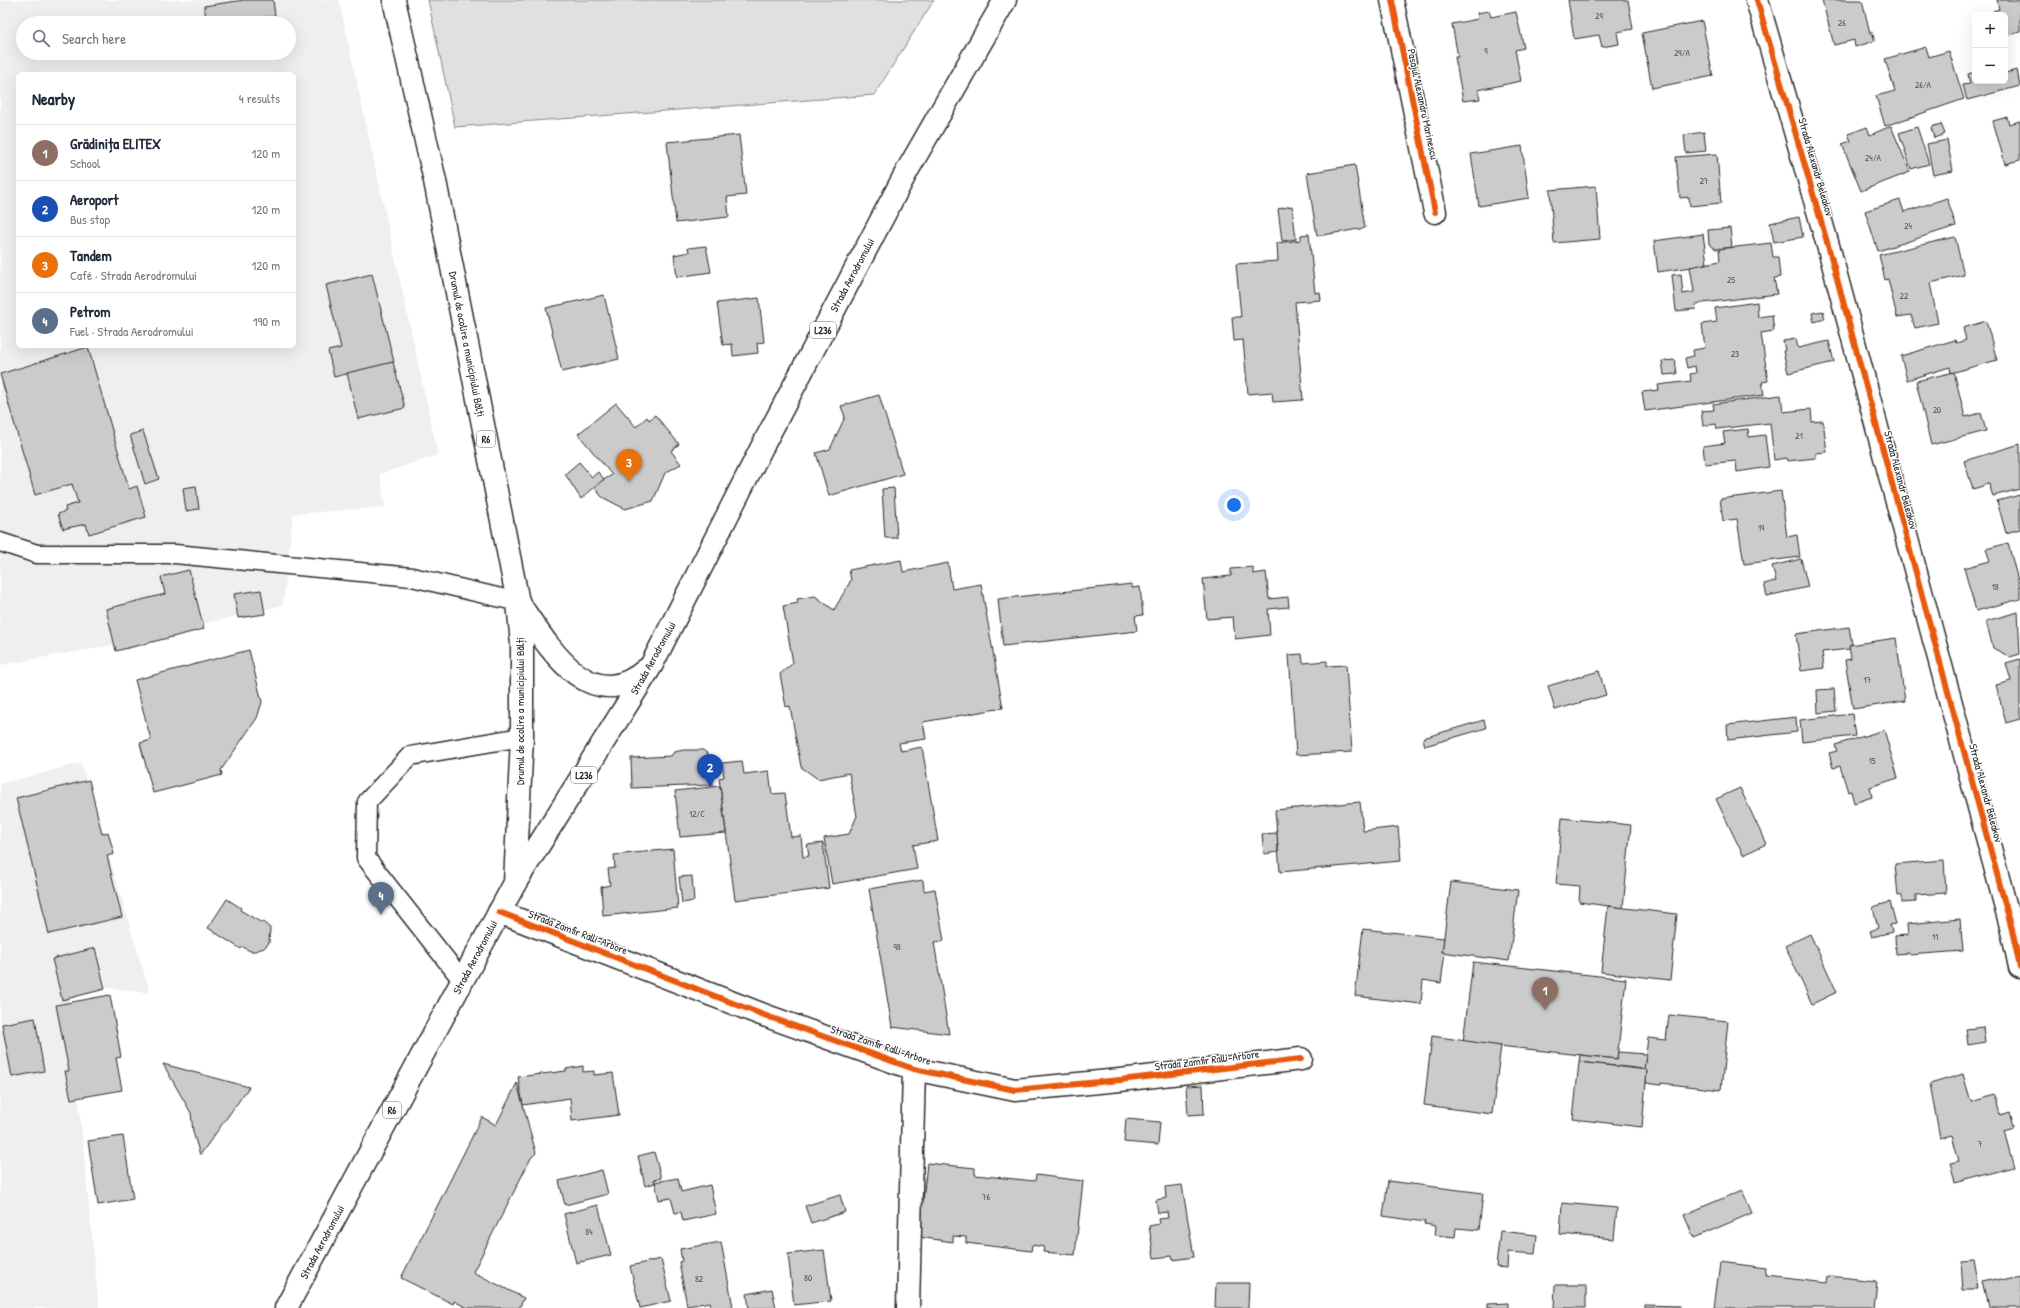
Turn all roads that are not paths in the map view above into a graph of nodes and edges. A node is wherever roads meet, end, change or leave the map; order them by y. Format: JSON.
{"nodes":[{"id":1,"x":394,"y":0,"type":"edge"},
{"id":2,"x":1005,"y":0,"type":"edge"},
{"id":3,"x":1392,"y":0,"type":"edge"},
{"id":4,"x":1757,"y":0,"type":"edge"},
{"id":5,"x":1435,"y":212,"type":"dead end"},
{"id":6,"x":0,"y":542,"type":"edge"},
{"id":7,"x":518,"y":602,"type":"junction"},
{"id":8,"x":651,"y":666,"type":"junction"},
{"id":9,"x":522,"y":737,"type":"junction"},
{"id":10,"x":515,"y":883,"type":"junction"},
{"id":11,"x":499,"y":912,"type":"junction"},
{"id":12,"x":2020,"y":967,"type":"edge"},
{"id":13,"x":462,"y":980,"type":"junction"},
{"id":14,"x":1301,"y":1059,"type":"dead end"},
{"id":15,"x":914,"y":1069,"type":"junction"},
{"id":16,"x":286,"y":1308,"type":"edge"},
{"id":17,"x":908,"y":1308,"type":"edge"}],
"edges":[{"from":1,"to":7,"type":"main road","name":"Drumul de ocolire a municipiului Bălți","number":"R6"},
{"from":2,"to":8,"type":"main road","name":"Strada Aerodromului","number":"L236"},
{"from":3,"to":5,"type":"main road","name":"Pasajul Alexandru Marinescu"},
{"from":4,"to":12,"type":"main road","name":"Strada Alexandr Beleakov"},
{"from":6,"to":7,"type":"lane"},
{"from":7,"to":8,"type":"main road"},
{"from":7,"to":9,"type":"main road","name":"Drumul de ocolire a municipiului Bălți","number":"R6"},
{"from":8,"to":10,"type":"main road","name":"Strada Aerodromului","number":"L236"},
{"from":9,"to":10,"type":"main road","name":"Drumul de ocolire a municipiului Bălți","number":"R6"},
{"from":9,"to":13,"type":"lane"},
{"from":10,"to":11,"type":"main road","name":"Strada Aerodromului","number":"R6"},
{"from":11,"to":13,"type":"main road","name":"Strada Aerodromului","number":"R6"},
{"from":11,"to":15,"type":"main road","name":"Strada Zamfir Ralli-Arbore"},
{"from":13,"to":16,"type":"main road","name":"Strada Aerodromului","number":"R6"},
{"from":14,"to":15,"type":"main road","name":"Strada Zamfir Ralli-Arbore"},
{"from":15,"to":17,"type":"main road"}]}
